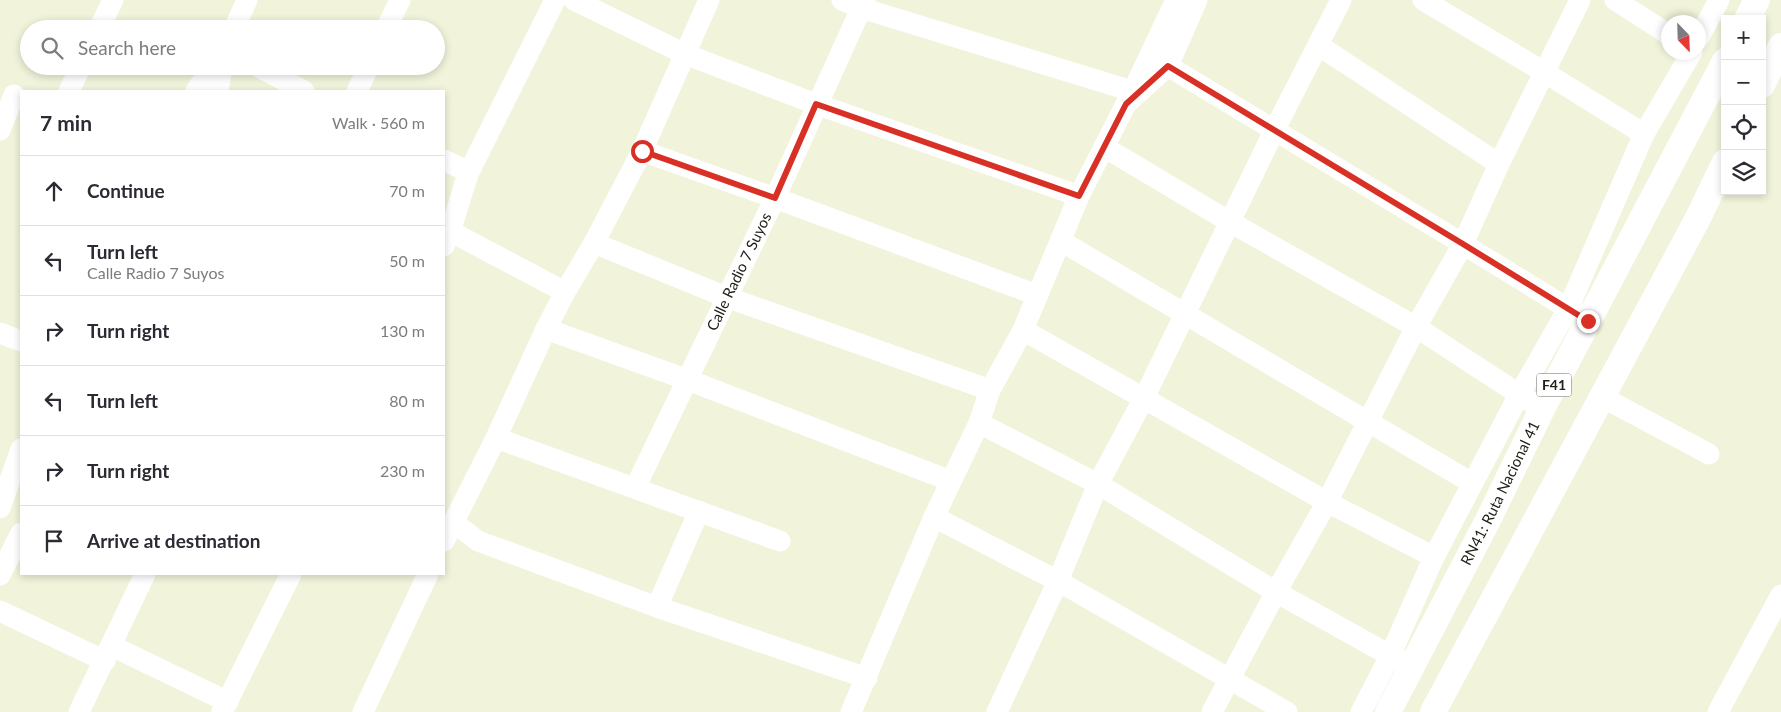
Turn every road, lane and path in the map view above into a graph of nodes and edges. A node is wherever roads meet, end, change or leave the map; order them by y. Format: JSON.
{"nodes":[{"id":1,"x":113,"y":0,"type":"edge"},
{"id":2,"x":247,"y":0,"type":"edge"},
{"id":3,"x":400,"y":0,"type":"edge"},
{"id":4,"x":555,"y":0,"type":"edge"},
{"id":5,"x":574,"y":0,"type":"edge"},
{"id":6,"x":709,"y":0,"type":"edge"},
{"id":7,"x":1176,"y":0,"type":"edge"},
{"id":8,"x":1198,"y":0,"type":"edge"},
{"id":9,"x":1341,"y":0,"type":"edge"},
{"id":10,"x":1423,"y":0,"type":"edge"},
{"id":11,"x":1580,"y":0,"type":"edge"},
{"id":12,"x":1615,"y":0,"type":"edge"},
{"id":13,"x":1719,"y":0,"type":"edge"},
{"id":14,"x":1757,"y":0,"type":"edge"},
{"id":15,"x":856,"y":3,"type":"edge"},
{"id":16,"x":1749,"y":15,"type":"edge"},
{"id":17,"x":103,"y":20,"type":"edge"},
{"id":18,"x":238,"y":20,"type":"edge"},
{"id":19,"x":390,"y":20,"type":"edge"},
{"id":20,"x":1706,"y":24,"type":"edge"},
{"id":21,"x":1661,"y":30,"type":"edge"},
{"id":22,"x":1318,"y":45,"type":"junction"},
{"id":23,"x":1781,"y":46,"type":"edge"},
{"id":24,"x":684,"y":54,"type":"junction"},
{"id":25,"x":1687,"y":60,"type":"edge"},
{"id":26,"x":1168,"y":66,"type":"junction"},
{"id":27,"x":1721,"y":68,"type":"edge"},
{"id":28,"x":1544,"y":72,"type":"junction"},
{"id":29,"x":77,"y":75,"type":"edge"},
{"id":30,"x":207,"y":75,"type":"edge"},
{"id":31,"x":221,"y":75,"type":"edge"},
{"id":32,"x":274,"y":75,"type":"edge"},
{"id":33,"x":364,"y":75,"type":"edge"},
{"id":34,"x":1766,"y":77,"type":"edge"},
{"id":35,"x":69,"y":90,"type":"edge"},
{"id":36,"x":197,"y":90,"type":"edge"},
{"id":37,"x":218,"y":90,"type":"edge"},
{"id":38,"x":302,"y":90,"type":"edge"},
{"id":39,"x":357,"y":90,"type":"edge"},
{"id":40,"x":12,"y":94,"type":"edge"},
{"id":41,"x":1129,"y":97,"type":"junction"},
{"id":42,"x":816,"y":104,"type":"junction"},
{"id":43,"x":0,"y":130,"type":"edge"},
{"id":44,"x":1275,"y":130,"type":"junction"},
{"id":45,"x":1644,"y":134,"type":"junction"},
{"id":46,"x":1104,"y":147,"type":"junction"},
{"id":47,"x":642,"y":151,"type":"junction"},
{"id":48,"x":445,"y":160,"type":"edge"},
{"id":49,"x":1499,"y":164,"type":"junction"},
{"id":50,"x":1721,"y":170,"type":"edge"},
{"id":51,"x":469,"y":172,"type":"junction"},
{"id":52,"x":1079,"y":196,"type":"junction"},
{"id":53,"x":775,"y":198,"type":"junction"},
{"id":54,"x":1230,"y":222,"type":"junction"},
{"id":55,"x":446,"y":235,"type":"edge"},
{"id":56,"x":1061,"y":241,"type":"junction"},
{"id":57,"x":594,"y":243,"type":"junction"},
{"id":58,"x":1463,"y":244,"type":"junction"},
{"id":59,"x":565,"y":292,"type":"junction"},
{"id":60,"x":1037,"y":296,"type":"junction"},
{"id":61,"x":726,"y":297,"type":"junction"},
{"id":62,"x":1185,"y":314,"type":"junction"},
{"id":63,"x":1578,"y":315,"type":"junction"},
{"id":64,"x":1416,"y":328,"type":"junction"},
{"id":65,"x":546,"y":329,"type":"junction"},
{"id":66,"x":1023,"y":330,"type":"junction"},
{"id":67,"x":0,"y":334,"type":"edge"},
{"id":68,"x":20,"y":341,"type":"edge"},
{"id":69,"x":688,"y":380,"type":"junction"},
{"id":70,"x":990,"y":390,"type":"junction"},
{"id":71,"x":1519,"y":395,"type":"junction"},
{"id":72,"x":1602,"y":397,"type":"junction"},
{"id":73,"x":1144,"y":398,"type":"junction"},
{"id":74,"x":1542,"y":409,"type":"junction"},
{"id":75,"x":1368,"y":422,"type":"junction"},
{"id":76,"x":979,"y":423,"type":"junction"},
{"id":77,"x":496,"y":438,"type":"junction"},
{"id":78,"x":20,"y":452,"type":"edge"},
{"id":79,"x":1709,"y":454,"type":"dead end"},
{"id":80,"x":951,"y":481,"type":"junction"},
{"id":81,"x":1472,"y":483,"type":"junction"},
{"id":82,"x":1098,"y":484,"type":"junction"},
{"id":83,"x":635,"y":488,"type":"junction"},
{"id":84,"x":1327,"y":502,"type":"junction"},
{"id":85,"x":0,"y":508,"type":"edge"},
{"id":86,"x":699,"y":512,"type":"junction"},
{"id":87,"x":934,"y":518,"type":"junction"},
{"id":88,"x":453,"y":522,"type":"junction"},
{"id":89,"x":20,"y":535,"type":"edge"},
{"id":90,"x":445,"y":539,"type":"edge"},
{"id":91,"x":780,"y":541,"type":"dead end"},
{"id":92,"x":1434,"y":558,"type":"junction"},
{"id":93,"x":0,"y":575,"type":"edge"},
{"id":94,"x":145,"y":575,"type":"edge"},
{"id":95,"x":291,"y":575,"type":"edge"},
{"id":96,"x":428,"y":575,"type":"edge"},
{"id":97,"x":1058,"y":581,"type":"junction"},
{"id":98,"x":1276,"y":592,"type":"junction"},
{"id":99,"x":1781,"y":595,"type":"edge"},
{"id":100,"x":657,"y":607,"type":"junction"},
{"id":101,"x":0,"y":611,"type":"edge"},
{"id":102,"x":108,"y":653,"type":"junction"},
{"id":103,"x":1401,"y":661,"type":"junction"},
{"id":104,"x":867,"y":678,"type":"junction"},
{"id":105,"x":1229,"y":680,"type":"junction"},
{"id":106,"x":225,"y":707,"type":"edge"},
{"id":107,"x":79,"y":712,"type":"edge"},
{"id":108,"x":363,"y":712,"type":"edge"},
{"id":109,"x":852,"y":712,"type":"edge"},
{"id":110,"x":997,"y":712,"type":"edge"},
{"id":111,"x":1212,"y":712,"type":"edge"},
{"id":112,"x":1287,"y":712,"type":"edge"},
{"id":113,"x":1361,"y":712,"type":"edge"},
{"id":114,"x":1388,"y":712,"type":"edge"},
{"id":115,"x":1433,"y":712,"type":"edge"},
{"id":116,"x":1718,"y":712,"type":"edge"}],
"edges":[{"from":1,"to":17,"type":"street"},
{"from":2,"to":18,"type":"street"},
{"from":3,"to":19,"type":"street"},
{"from":4,"to":51,"type":"street"},
{"from":5,"to":24,"type":"street"},
{"from":6,"to":24,"type":"street"},
{"from":7,"to":41,"type":"street"},
{"from":8,"to":26,"type":"street"},
{"from":9,"to":22,"type":"street"},
{"from":10,"to":28,"type":"street"},
{"from":11,"to":28,"type":"street"},
{"from":12,"to":21,"type":"street"},
{"from":13,"to":20,"type":"street"},
{"from":14,"to":16,"type":"main road"},
{"from":15,"to":41,"type":"street"},
{"from":15,"to":42,"type":"street","name":"Calle Radio 7 Suyos"},
{"from":22,"to":44,"type":"street"},
{"from":22,"to":49,"type":"street"},
{"from":23,"to":34,"type":"main road"},
{"from":24,"to":42,"type":"street"},
{"from":24,"to":47,"type":"street"},
{"from":25,"to":45,"type":"street"},
{"from":26,"to":41,"type":"street"},
{"from":26,"to":44,"type":"street"},
{"from":27,"to":63,"type":"main road","name":"RN41: Ruta Nacional 41","number":"F41"},
{"from":28,"to":45,"type":"street"},
{"from":28,"to":49,"type":"street"},
{"from":29,"to":35,"type":"street"},
{"from":30,"to":36,"type":"street"},
{"from":31,"to":37,"type":"street"},
{"from":32,"to":38,"type":"street"},
{"from":33,"to":39,"type":"street"},
{"from":40,"to":43,"type":"street"},
{"from":41,"to":46,"type":"street"},
{"from":42,"to":52,"type":"street"},
{"from":42,"to":53,"type":"street","name":"Calle Radio 7 Suyos"},
{"from":44,"to":54,"type":"street"},
{"from":44,"to":58,"type":"street"},
{"from":45,"to":63,"type":"street"},
{"from":46,"to":52,"type":"street"},
{"from":46,"to":54,"type":"street"},
{"from":47,"to":53,"type":"street"},
{"from":47,"to":57,"type":"street"},
{"from":48,"to":51,"type":"street"},
{"from":49,"to":58,"type":"street"},
{"from":50,"to":72,"type":"main road"},
{"from":51,"to":55,"type":"street"},
{"from":52,"to":56,"type":"street"},
{"from":53,"to":60,"type":"street"},
{"from":53,"to":61,"type":"street","name":"Calle Radio 7 Suyos"},
{"from":54,"to":62,"type":"street"},
{"from":54,"to":64,"type":"street"},
{"from":55,"to":59,"type":"street"},
{"from":56,"to":60,"type":"street"},
{"from":56,"to":62,"type":"street"},
{"from":57,"to":59,"type":"street"},
{"from":57,"to":61,"type":"street"},
{"from":58,"to":63,"type":"street"},
{"from":58,"to":64,"type":"street"},
{"from":59,"to":65,"type":"street"},
{"from":60,"to":66,"type":"street"},
{"from":61,"to":69,"type":"street","name":"Calle Radio 7 Suyos"},
{"from":61,"to":70,"type":"street"},
{"from":62,"to":73,"type":"street"},
{"from":62,"to":75,"type":"street"},
{"from":63,"to":71,"type":"street"},
{"from":63,"to":74,"type":"main road","name":"RN41: Ruta Nacional 41","number":"F41"},
{"from":64,"to":71,"type":"street"},
{"from":64,"to":75,"type":"street"},
{"from":65,"to":69,"type":"street"},
{"from":65,"to":77,"type":"street"},
{"from":66,"to":70,"type":"street"},
{"from":66,"to":73,"type":"street"},
{"from":67,"to":68,"type":"street"},
{"from":69,"to":80,"type":"street"},
{"from":69,"to":83,"type":"street","name":"Calle Radio 7 Suyos"},
{"from":70,"to":76,"type":"street"},
{"from":71,"to":74,"type":"street"},
{"from":71,"to":81,"type":"street"},
{"from":72,"to":79,"type":"street"},
{"from":72,"to":115,"type":"main road"},
{"from":73,"to":82,"type":"street"},
{"from":73,"to":84,"type":"street"},
{"from":74,"to":103,"type":"main road","name":"RN41: Ruta Nacional 41","number":"F41"},
{"from":75,"to":81,"type":"street"},
{"from":75,"to":84,"type":"street"},
{"from":76,"to":80,"type":"street"},
{"from":76,"to":82,"type":"street"},
{"from":77,"to":83,"type":"street"},
{"from":77,"to":88,"type":"street"},
{"from":78,"to":85,"type":"street"},
{"from":80,"to":87,"type":"street"},
{"from":81,"to":92,"type":"street"},
{"from":82,"to":97,"type":"street"},
{"from":82,"to":98,"type":"street"},
{"from":83,"to":86,"type":"street"},
{"from":84,"to":92,"type":"street"},
{"from":84,"to":98,"type":"street"},
{"from":86,"to":91,"type":"street"},
{"from":86,"to":100,"type":"street"},
{"from":87,"to":97,"type":"street"},
{"from":87,"to":104,"type":"street"},
{"from":88,"to":90,"type":"street"},
{"from":88,"to":100,"type":"street"},
{"from":89,"to":93,"type":"street"},
{"from":92,"to":103,"type":"street"},
{"from":94,"to":102,"type":"street"},
{"from":95,"to":106,"type":"street"},
{"from":96,"to":108,"type":"street"},
{"from":97,"to":105,"type":"street"},
{"from":97,"to":110,"type":"street"},
{"from":98,"to":103,"type":"street"},
{"from":98,"to":105,"type":"street"},
{"from":99,"to":116,"type":"street"},
{"from":100,"to":104,"type":"street"},
{"from":101,"to":102,"type":"street"},
{"from":102,"to":106,"type":"street"},
{"from":102,"to":107,"type":"street"},
{"from":103,"to":113,"type":"street"},
{"from":103,"to":114,"type":"main road","name":"RN41: Ruta Nacional 41","number":"F41"},
{"from":104,"to":109,"type":"street"},
{"from":105,"to":111,"type":"street"},
{"from":105,"to":112,"type":"street"}]}
